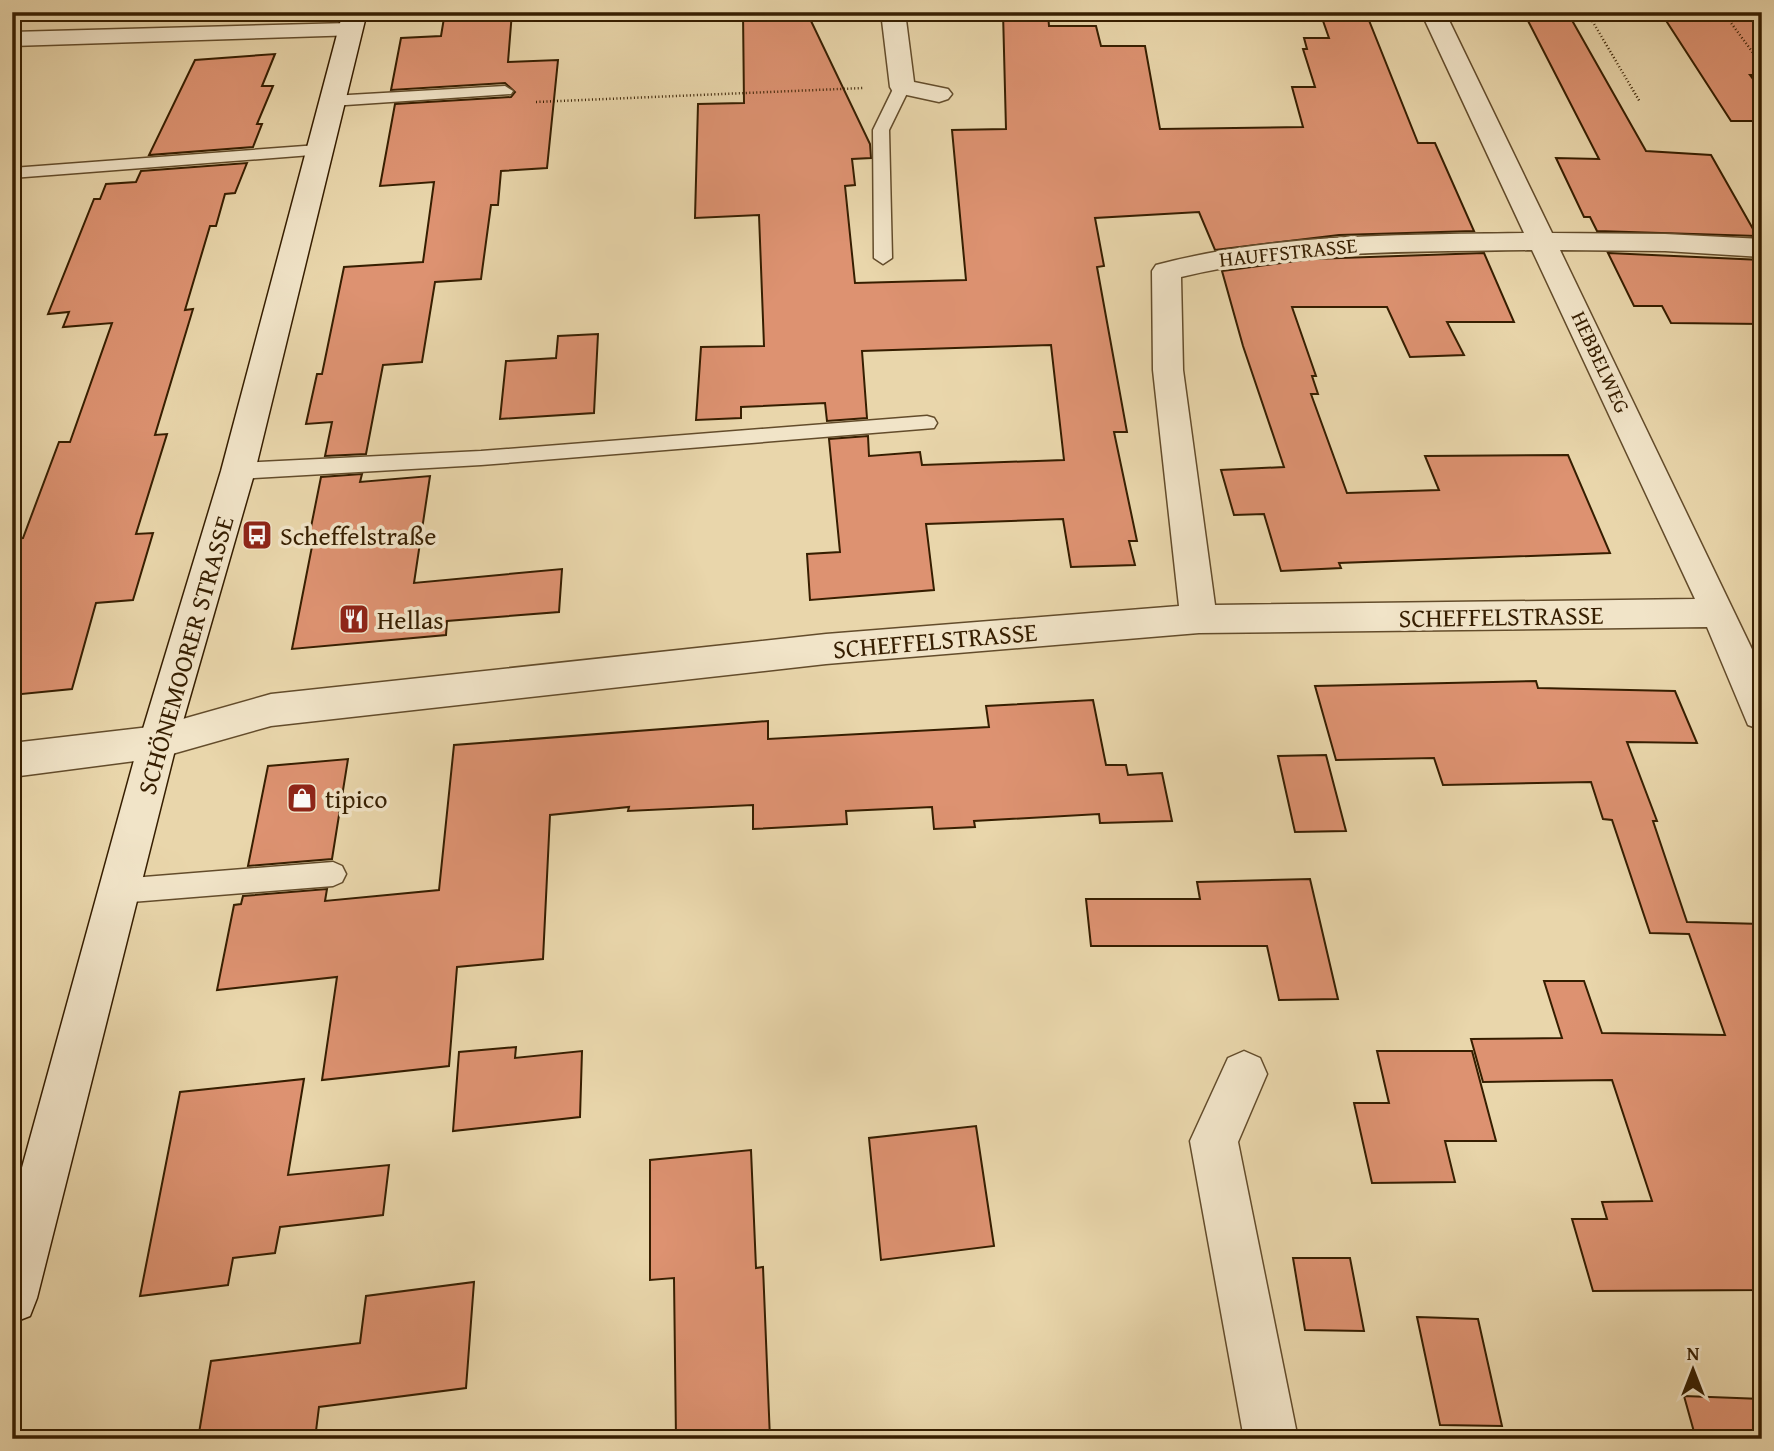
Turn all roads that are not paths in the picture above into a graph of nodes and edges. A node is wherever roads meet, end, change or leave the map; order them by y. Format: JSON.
{"nodes":[{"id":1,"x":893,"y":12,"type":"edge"},
{"id":2,"x":1433,"y":12,"type":"edge"},
{"id":3,"x":352,"y":21,"type":"edge"},
{"id":4,"x":12,"y":39,"type":"edge"},
{"id":5,"x":902,"y":86,"type":"junction"},
{"id":6,"x":505,"y":91,"type":"dead end"},
{"id":7,"x":939,"y":94,"type":"dead end"},
{"id":8,"x":331,"y":101,"type":"junction"},
{"id":9,"x":318,"y":150,"type":"junction"},
{"id":10,"x":12,"y":173,"type":"edge"},
{"id":11,"x":1545,"y":242,"type":"junction"},
{"id":12,"x":1762,"y":248,"type":"edge"},
{"id":13,"x":883,"y":258,"type":"dead end"},
{"id":14,"x":927,"y":423,"type":"dead end"},
{"id":15,"x":237,"y":471,"type":"junction"},
{"id":16,"x":1719,"y":613,"type":"junction"},
{"id":17,"x":1199,"y":619,"type":"junction"},
{"id":18,"x":1762,"y":714,"type":"edge"},
{"id":19,"x":158,"y":742,"type":"junction"},
{"id":20,"x":12,"y":760,"type":"edge"},
{"id":21,"x":333,"y":874,"type":"dead end"},
{"id":22,"x":119,"y":891,"type":"junction"},
{"id":23,"x":1244,"y":1074,"type":"dead end"},
{"id":24,"x":12,"y":1298,"type":"edge"},
{"id":25,"x":1271,"y":1439,"type":"edge"}],
"edges":[{"from":1,"to":5,"type":"street"},
{"from":2,"to":11,"type":"street","name":"HEBBELWEG"},
{"from":3,"to":4,"type":"street"},
{"from":3,"to":8,"type":"street","name":"SCHÖNEMOORER STRASSE"},
{"from":5,"to":7,"type":"street"},
{"from":5,"to":13,"type":"lane"},
{"from":6,"to":8,"type":"lane"},
{"from":8,"to":9,"type":"street","name":"SCHÖNEMOORER STRASSE"},
{"from":9,"to":10,"type":"lane"},
{"from":9,"to":15,"type":"street","name":"SCHÖNEMOORER STRASSE"},
{"from":11,"to":12,"type":"street","name":"HAUFFSTRASSE"},
{"from":11,"to":16,"type":"street","name":"HEBBELWEG"},
{"from":11,"to":17,"type":"street","name":"HAUFFSTRASSE"},
{"from":14,"to":15,"type":"lane"},
{"from":15,"to":19,"type":"street","name":"SCHÖNEMOORER STRASSE"},
{"from":16,"to":17,"type":"street","name":"SCHEFFELSTRASSE"},
{"from":16,"to":18,"type":"street","name":"HEBBELWEG"},
{"from":17,"to":19,"type":"street","name":"SCHEFFELSTRASSE"},
{"from":19,"to":20,"type":"street","name":"SCHEFFELSTRASSE"},
{"from":19,"to":22,"type":"street","name":"SCHÖNEMOORER STRASSE"},
{"from":21,"to":22,"type":"lane"},
{"from":22,"to":24,"type":"street","name":"SCHÖNEMOORER STRASSE"},
{"from":23,"to":25,"type":"street"}]}
